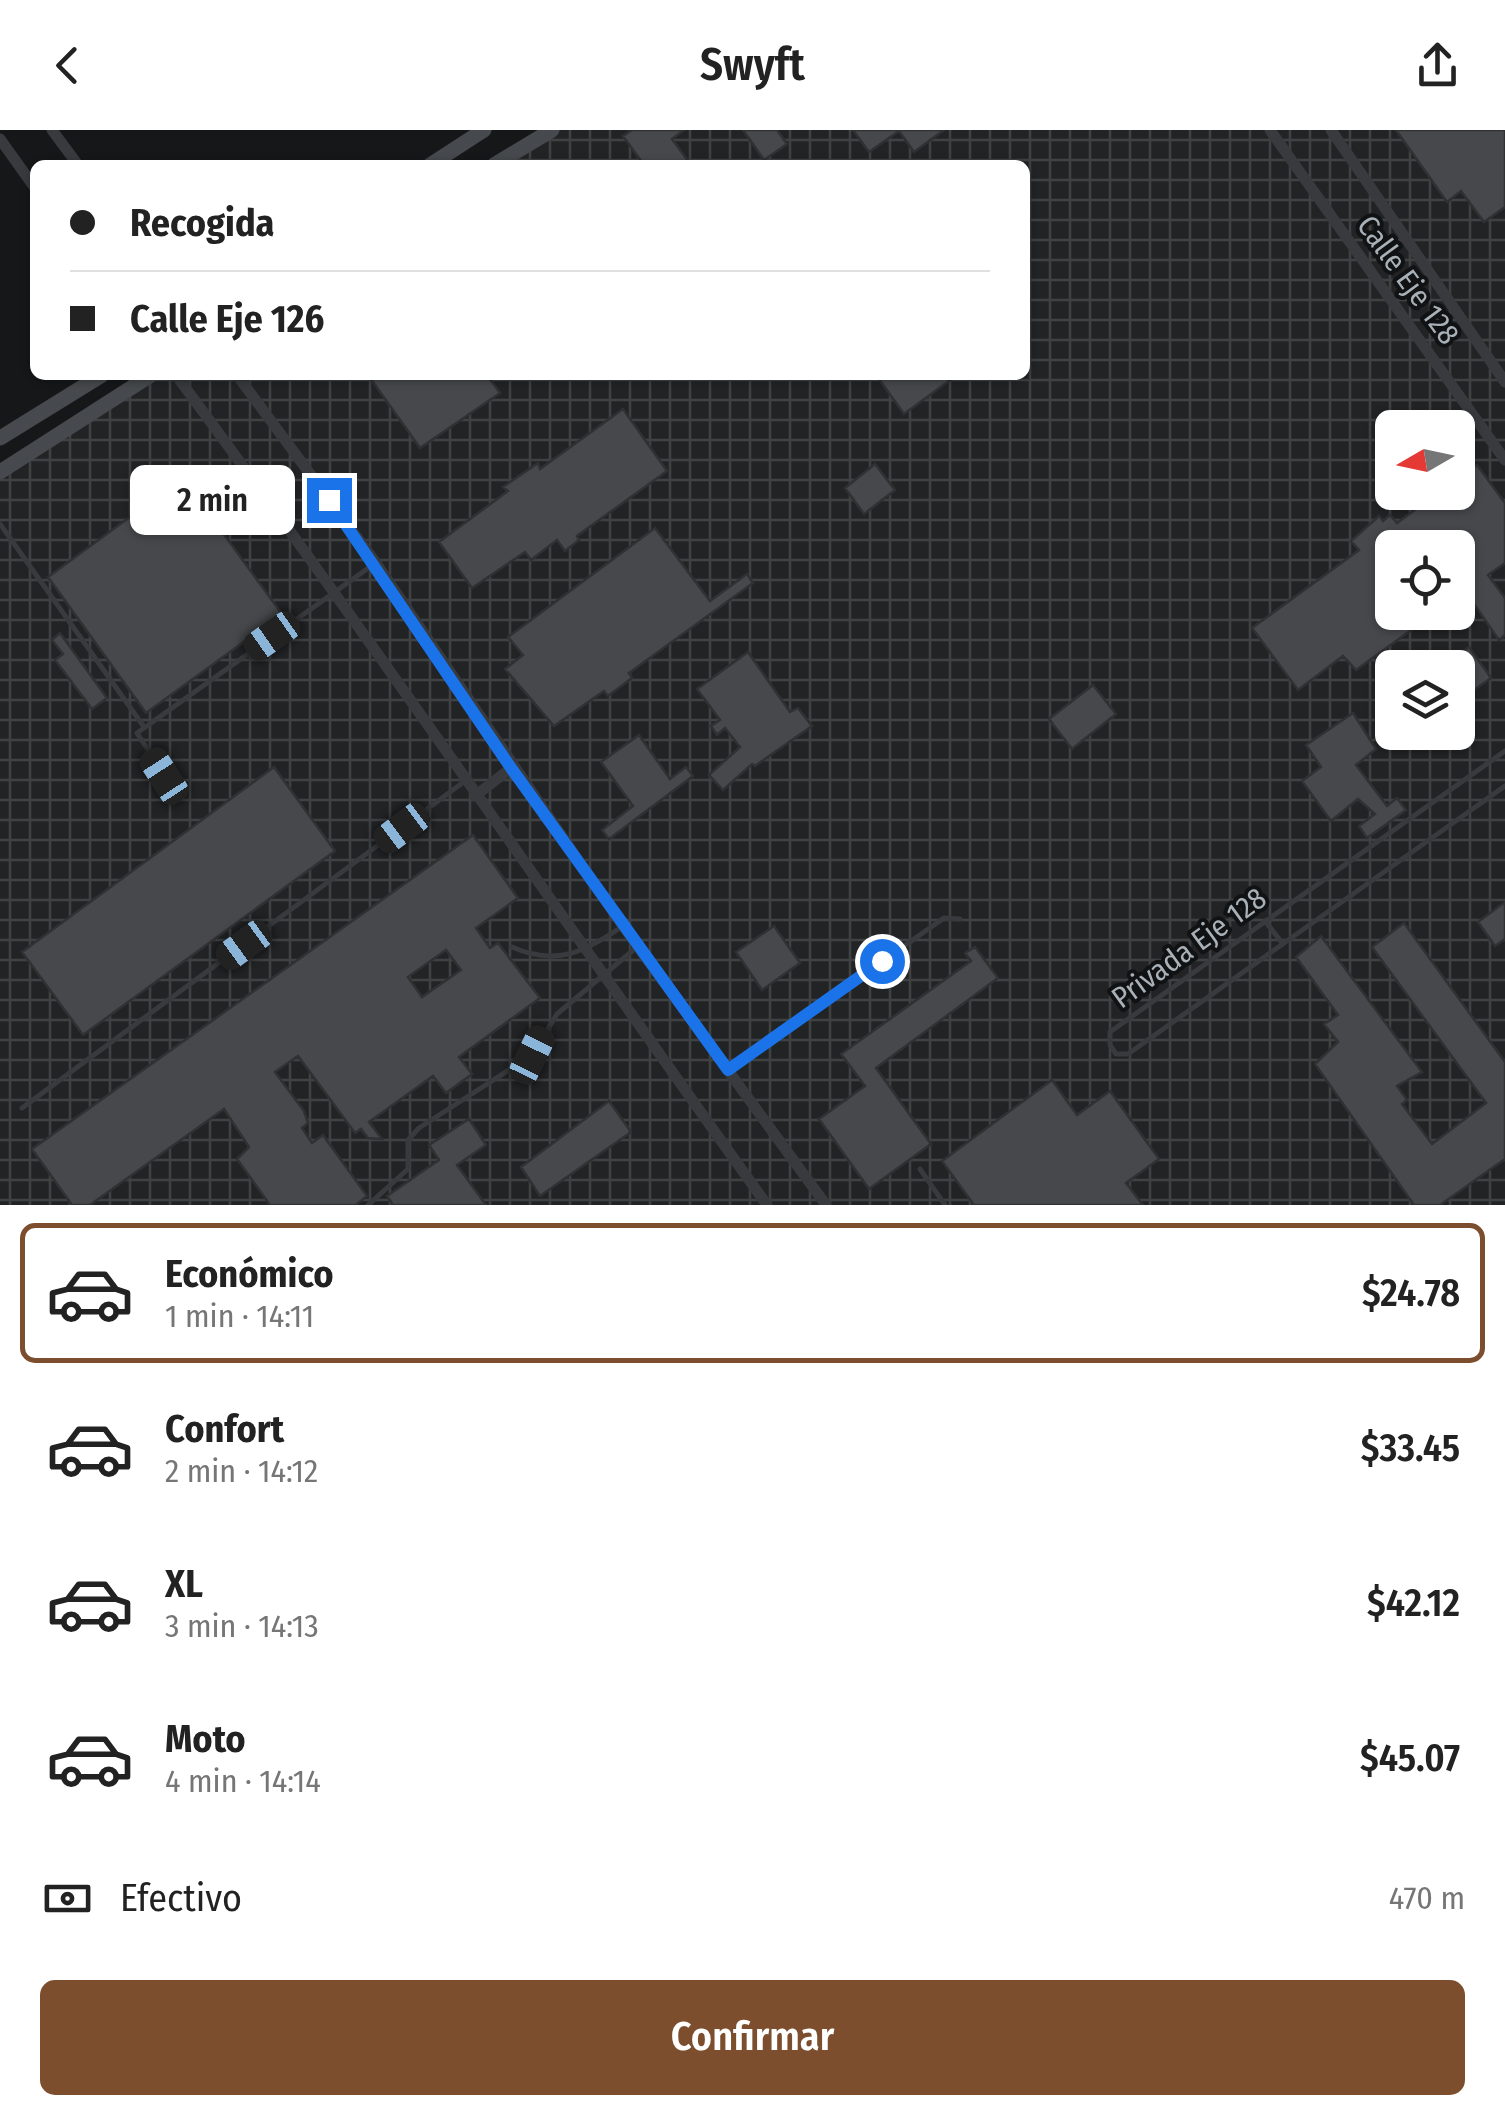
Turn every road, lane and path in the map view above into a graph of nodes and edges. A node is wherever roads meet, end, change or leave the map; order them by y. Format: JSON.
{"nodes":[{"id":1,"x":52,"y":130,"type":"edge"},
{"id":2,"x":484,"y":130,"type":"edge"},
{"id":3,"x":552,"y":130,"type":"edge"},
{"id":4,"x":1270,"y":130,"type":"edge"},
{"id":5,"x":1330,"y":130,"type":"edge"},
{"id":6,"x":0,"y":139,"type":"edge"},
{"id":7,"x":74,"y":160,"type":"edge"},
{"id":8,"x":438,"y":160,"type":"edge"},
{"id":9,"x":502,"y":160,"type":"edge"},
{"id":10,"x":30,"y":181,"type":"edge"},
{"id":11,"x":94,"y":380,"type":"edge"},
{"id":12,"x":143,"y":380,"type":"edge"},
{"id":13,"x":180,"y":380,"type":"edge"},
{"id":14,"x":241,"y":380,"type":"edge"},
{"id":15,"x":1505,"y":382,"type":"edge"},
{"id":16,"x":0,"y":438,"type":"edge"},
{"id":17,"x":1505,"y":458,"type":"edge"},
{"id":18,"x":0,"y":472,"type":"edge"},
{"id":19,"x":0,"y":524,"type":"edge"},
{"id":20,"x":376,"y":563,"type":"junction"},
{"id":21,"x":336,"y":590,"type":"junction"},
{"id":22,"x":144,"y":727,"type":"junction"},
{"id":23,"x":1505,"y":751,"type":"edge"},
{"id":24,"x":511,"y":768,"type":"junction"},
{"id":25,"x":164,"y":776,"type":"dead end"},
{"id":26,"x":465,"y":782,"type":"junction"},
{"id":27,"x":1505,"y":786,"type":"edge"},
{"id":28,"x":474,"y":796,"type":"junction"},
{"id":29,"x":960,"y":920,"type":"dead end"},
{"id":30,"x":1265,"y":921,"type":"junction"},
{"id":31,"x":622,"y":926,"type":"junction"},
{"id":32,"x":1283,"y":944,"type":"junction"},
{"id":33,"x":512,"y":947,"type":"dead end"},
{"id":34,"x":638,"y":947,"type":"junction"},
{"id":35,"x":586,"y":951,"type":"junction"},
{"id":36,"x":603,"y":976,"type":"junction"},
{"id":37,"x":728,"y":1070,"type":"junction"},
{"id":38,"x":22,"y":1108,"type":"dead end"},
{"id":39,"x":920,"y":1169,"type":"dead end"},
{"id":40,"x":368,"y":1205,"type":"edge"},
{"id":41,"x":767,"y":1205,"type":"edge"},
{"id":42,"x":826,"y":1205,"type":"edge"},
{"id":43,"x":946,"y":1205,"type":"edge"}],
"edges":[{"from":1,"to":7,"type":"street"},
{"from":2,"to":8,"type":"main road"},
{"from":3,"to":9,"type":"main road"},
{"from":4,"to":17,"type":"street","name":"Calle Eje 128"},
{"from":5,"to":15,"type":"street","name":"Calle Eje 128"},
{"from":6,"to":10,"type":"street"},
{"from":11,"to":16,"type":"main road"},
{"from":12,"to":18,"type":"main road"},
{"from":13,"to":21,"type":"street"},
{"from":14,"to":20,"type":"street"},
{"from":19,"to":22,"type":"lane"},
{"from":20,"to":21,"type":"lane"},
{"from":20,"to":24,"type":"street"},
{"from":21,"to":22,"type":"lane"},
{"from":21,"to":26,"type":"street"},
{"from":22,"to":25,"type":"lane"},
{"from":23,"to":30,"type":"lane","name":"Privada Eje 128"},
{"from":24,"to":28,"type":"street"},
{"from":24,"to":31,"type":"street"},
{"from":26,"to":28,"type":"street"},
{"from":26,"to":38,"type":"lane"},
{"from":27,"to":32,"type":"lane","name":"Privada Eje 128"},
{"from":28,"to":35,"type":"street"},
{"from":29,"to":37,"type":"lane"},
{"from":30,"to":32,"type":"lane"},
{"from":30,"to":32,"type":"lane","name":"Privada Eje 128"},
{"from":31,"to":34,"type":"street"},
{"from":31,"to":35,"type":"lane"},
{"from":33,"to":35,"type":"lane"},
{"from":34,"to":36,"type":"lane"},
{"from":34,"to":37,"type":"street"},
{"from":35,"to":36,"type":"street"},
{"from":36,"to":40,"type":"lane"},
{"from":36,"to":41,"type":"street"},
{"from":37,"to":42,"type":"street"},
{"from":39,"to":43,"type":"lane"}]}
